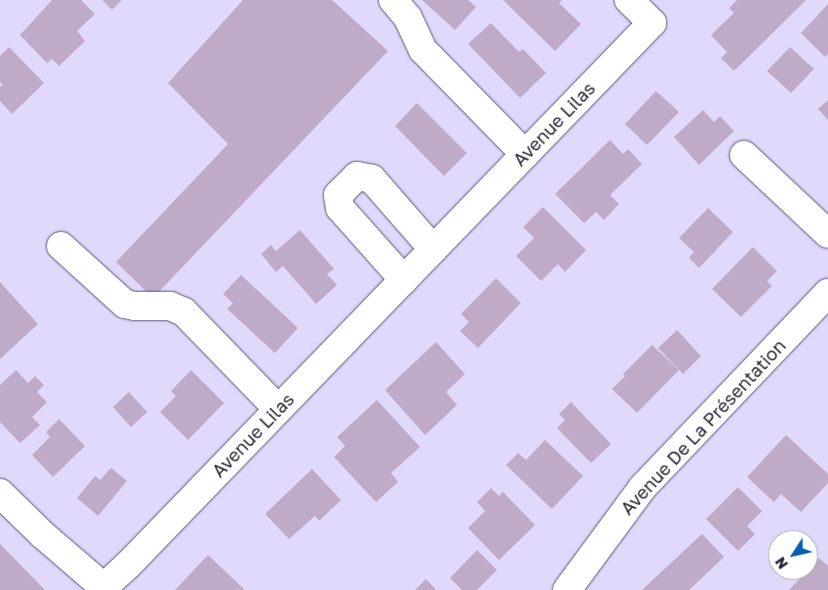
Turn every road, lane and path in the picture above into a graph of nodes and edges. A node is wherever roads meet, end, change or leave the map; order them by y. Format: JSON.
{"nodes":[{"id":1,"x":393,"y":0,"type":"edge"},
{"id":2,"x":629,"y":0,"type":"edge"},
{"id":3,"x":526,"y":154,"type":"junction"},
{"id":4,"x":744,"y":155,"type":"dead end"},
{"id":5,"x":828,"y":234,"type":"edge"},
{"id":6,"x":61,"y":246,"type":"dead end"},
{"id":7,"x":433,"y":249,"type":"junction"},
{"id":8,"x":404,"y":280,"type":"junction"},
{"id":9,"x":828,"y":293,"type":"edge"},
{"id":10,"x":278,"y":409,"type":"junction"},
{"id":11,"x":0,"y":493,"type":"edge"},
{"id":12,"x":104,"y":589,"type":"edge"},
{"id":13,"x":567,"y":590,"type":"edge"}],
"edges":[{"from":1,"to":3,"type":"street"},
{"from":2,"to":3,"type":"street","name":"Avenue Lilas"},
{"from":3,"to":7,"type":"street","name":"Avenue Lilas"},
{"from":4,"to":5,"type":"street"},
{"from":6,"to":10,"type":"street"},
{"from":7,"to":8,"type":"street","name":"Avenue Lilas"},
{"from":7,"to":8,"type":"street"},
{"from":8,"to":10,"type":"street","name":"Avenue Lilas"},
{"from":9,"to":13,"type":"street","name":"Avenue De La Présentation"},
{"from":10,"to":12,"type":"street","name":"Avenue Lilas"},
{"from":11,"to":12,"type":"street"}]}
